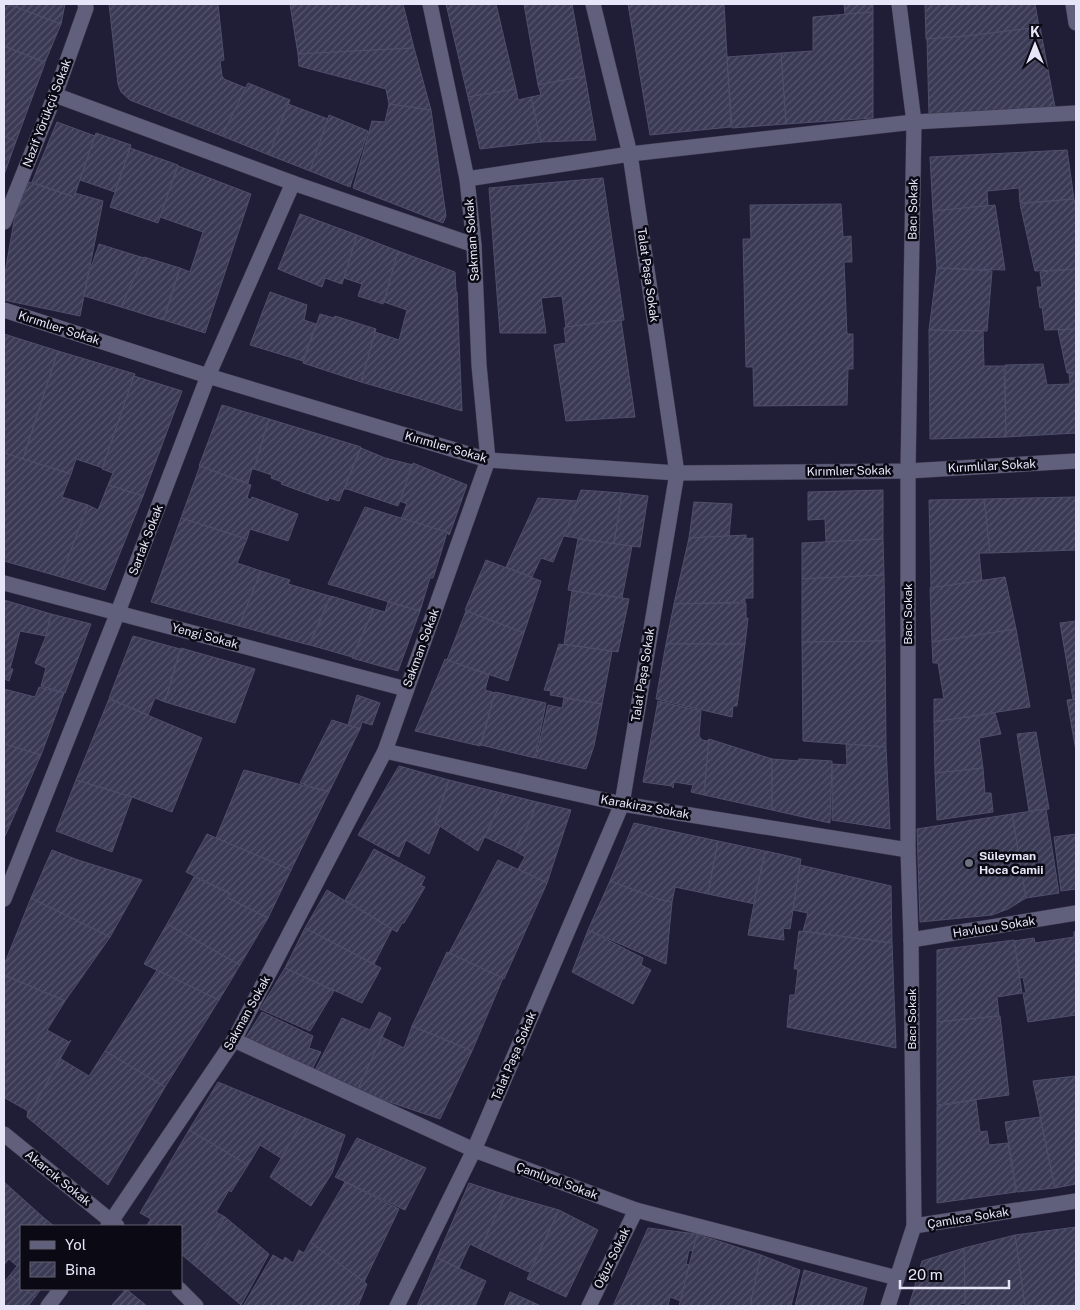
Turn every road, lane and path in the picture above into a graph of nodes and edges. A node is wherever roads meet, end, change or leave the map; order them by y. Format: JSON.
{"nodes":[{"id":1,"x":86,"y":4,"type":"edge"},
{"id":2,"x":430,"y":4,"type":"edge"},
{"id":3,"x":593,"y":4,"type":"edge"},
{"id":4,"x":899,"y":4,"type":"edge"},
{"id":5,"x":1073,"y":4,"type":"edge"},
{"id":6,"x":1076,"y":23,"type":"edge"},
{"id":7,"x":55,"y":95,"type":"junction"},
{"id":8,"x":1076,"y":113,"type":"edge"},
{"id":9,"x":914,"y":122,"type":"junction"},
{"id":10,"x":630,"y":154,"type":"junction"},
{"id":11,"x":467,"y":179,"type":"junction"},
{"id":12,"x":293,"y":183,"type":"junction"},
{"id":13,"x":4,"y":222,"type":"edge"},
{"id":14,"x":474,"y":246,"type":"junction"},
{"id":15,"x":4,"y":310,"type":"edge"},
{"id":16,"x":208,"y":376,"type":"junction"},
{"id":17,"x":488,"y":460,"type":"junction"},
{"id":18,"x":1076,"y":460,"type":"edge"},
{"id":19,"x":908,"y":471,"type":"junction"},
{"id":20,"x":677,"y":473,"type":"junction"},
{"id":21,"x":4,"y":582,"type":"edge"},
{"id":22,"x":118,"y":612,"type":"junction"},
{"id":23,"x":406,"y":689,"type":"junction"},
{"id":24,"x":385,"y":751,"type":"junction"},
{"id":25,"x":622,"y":804,"type":"junction"},
{"id":26,"x":908,"y":850,"type":"junction"},
{"id":27,"x":4,"y":899,"type":"edge"},
{"id":28,"x":1076,"y":913,"type":"edge"},
{"id":29,"x":911,"y":940,"type":"junction"},
{"id":30,"x":234,"y":1040,"type":"junction"},
{"id":31,"x":4,"y":1134,"type":"edge"},
{"id":32,"x":474,"y":1150,"type":"junction"},
{"id":33,"x":1076,"y":1201,"type":"edge"},
{"id":34,"x":636,"y":1210,"type":"junction"},
{"id":35,"x":112,"y":1225,"type":"edge"},
{"id":36,"x":914,"y":1226,"type":"junction"},
{"id":37,"x":896,"y":1278,"type":"junction"},
{"id":38,"x":60,"y":1290,"type":"edge"},
{"id":39,"x":180,"y":1290,"type":"edge"},
{"id":40,"x":48,"y":1306,"type":"edge"},
{"id":41,"x":196,"y":1306,"type":"edge"},
{"id":42,"x":397,"y":1306,"type":"edge"},
{"id":43,"x":589,"y":1306,"type":"edge"},
{"id":44,"x":888,"y":1306,"type":"edge"}],
"edges":[{"from":1,"to":7,"type":"street","name":"Nazif Yörükçü Sokak"},
{"from":2,"to":11,"type":"street","name":"Sakman Sokak"},
{"from":3,"to":10,"type":"street","name":"Talat Paşa Sokak"},
{"from":4,"to":9,"type":"street","name":"Bacı Sokak"},
{"from":5,"to":6,"type":"street"},
{"from":7,"to":12,"type":"street"},
{"from":7,"to":13,"type":"street","name":"Nazif Yörükçü Sokak"},
{"from":8,"to":9,"type":"street"},
{"from":9,"to":10,"type":"street"},
{"from":9,"to":19,"type":"street","name":"Bacı Sokak"},
{"from":10,"to":11,"type":"street"},
{"from":10,"to":20,"type":"street","name":"Talat Paşa Sokak"},
{"from":11,"to":14,"type":"street","name":"Sakman Sokak"},
{"from":12,"to":14,"type":"street"},
{"from":12,"to":16,"type":"street","name":"Sartak Sokak"},
{"from":14,"to":17,"type":"street","name":"Sakman Sokak"},
{"from":15,"to":16,"type":"street","name":"Kırımlıer Sokak"},
{"from":16,"to":17,"type":"street","name":"Kırımlıer Sokak"},
{"from":16,"to":22,"type":"street","name":"Sartak Sokak"},
{"from":17,"to":20,"type":"street","name":"Kırımlıer Sokak"},
{"from":17,"to":23,"type":"street","name":"Sakman Sokak"},
{"from":18,"to":19,"type":"street","name":"Kırımlılar Sokak"},
{"from":19,"to":20,"type":"street","name":"Kırımlıer Sokak"},
{"from":19,"to":26,"type":"street","name":"Bacı Sokak"},
{"from":20,"to":25,"type":"street","name":"Talat Paşa Sokak"},
{"from":21,"to":22,"type":"street","name":"Yengi Sokak"},
{"from":22,"to":23,"type":"street","name":"Yengi Sokak"},
{"from":22,"to":27,"type":"street","name":"Sartak Sokak"},
{"from":23,"to":24,"type":"street","name":"Sakman Sokak"},
{"from":24,"to":25,"type":"street","name":"Karakiraz Sokak"},
{"from":24,"to":30,"type":"street","name":"Sakman Sokak"},
{"from":25,"to":26,"type":"street","name":"Karakiraz Sokak"},
{"from":25,"to":32,"type":"street","name":"Talat Paşa Sokak"},
{"from":26,"to":29,"type":"street","name":"Bacı Sokak"},
{"from":28,"to":29,"type":"street","name":"Havlucu Sokak"},
{"from":29,"to":36,"type":"street","name":"Bacı Sokak"},
{"from":30,"to":32,"type":"street","name":"Çamlıyol Sokak"},
{"from":30,"to":35,"type":"street","name":"Sakman Sokak"},
{"from":31,"to":35,"type":"street","name":"Akarcık Sokak"},
{"from":32,"to":34,"type":"street","name":"Çamlıyol Sokak"},
{"from":32,"to":42,"type":"street","name":"Talat Paşa Sokak"},
{"from":33,"to":36,"type":"street","name":"Çamlıca Sokak"},
{"from":34,"to":37,"type":"street","name":"Çamlıyol Sokak"},
{"from":34,"to":43,"type":"street","name":"Oğuz Sokak"},
{"from":36,"to":37,"type":"street","name":"Çamlıca Sokak"},
{"from":37,"to":44,"type":"street"},
{"from":38,"to":40,"type":"street"},
{"from":39,"to":41,"type":"street"}]}
